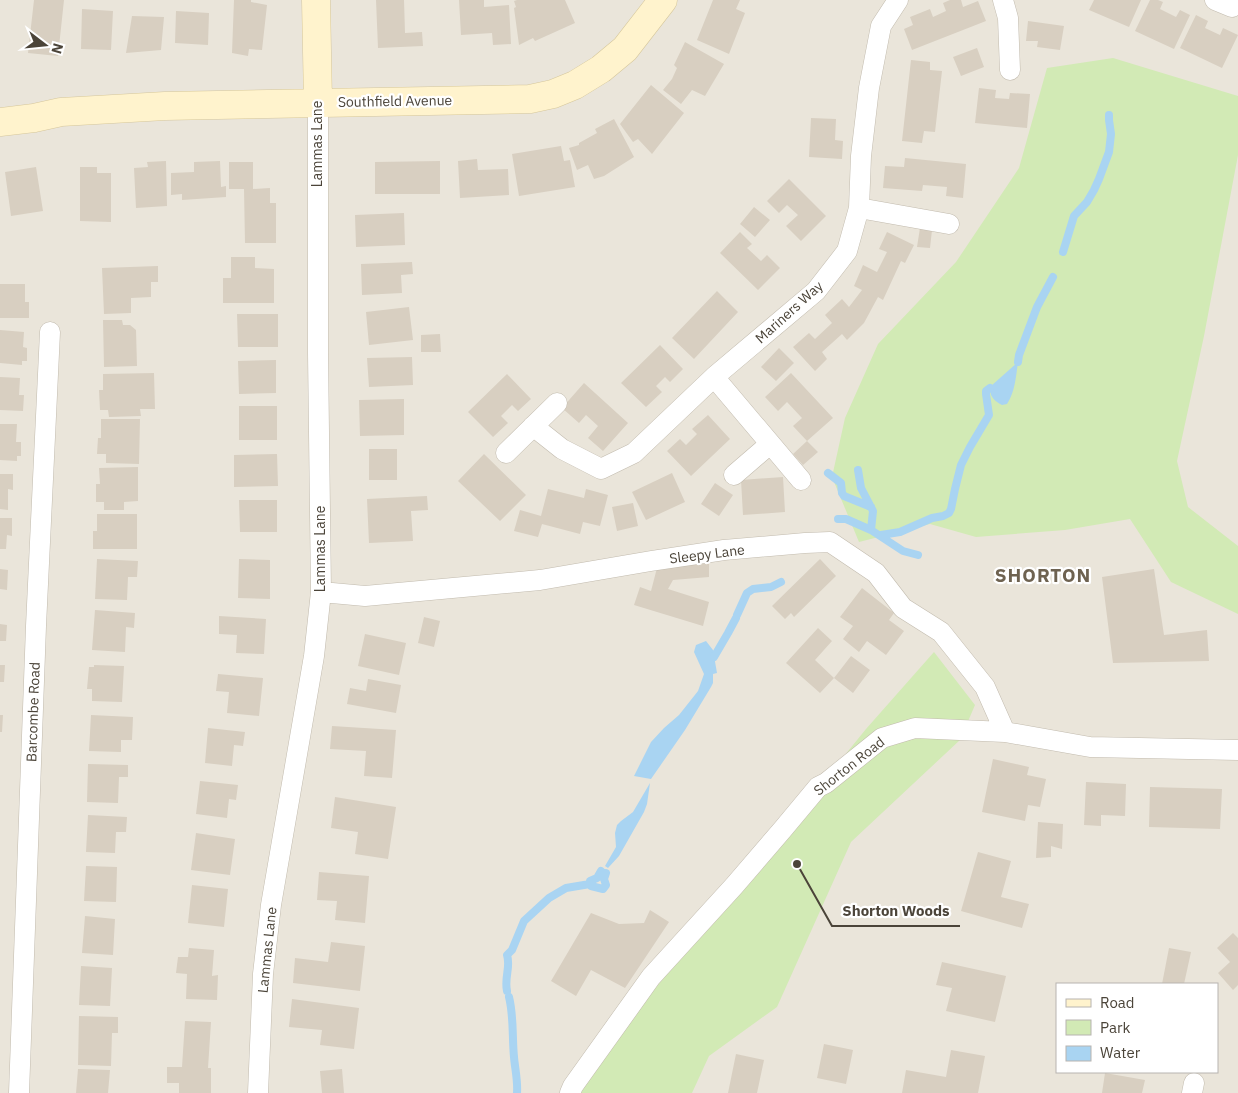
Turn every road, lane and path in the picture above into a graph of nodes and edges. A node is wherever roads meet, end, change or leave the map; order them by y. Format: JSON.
{"nodes":[{"id":1,"x":316,"y":0,"type":"edge"},
{"id":2,"x":664,"y":0,"type":"edge"},
{"id":3,"x":898,"y":0,"type":"edge"},
{"id":4,"x":1003,"y":0,"type":"edge"},
{"id":5,"x":1010,"y":70,"type":"dead end"},
{"id":6,"x":318,"y":102,"type":"junction"},
{"id":7,"x":0,"y":122,"type":"edge"},
{"id":8,"x":859,"y":208,"type":"junction"},
{"id":9,"x":950,"y":224,"type":"dead end"},
{"id":10,"x":50,"y":332,"type":"dead end"},
{"id":11,"x":714,"y":377,"type":"junction"},
{"id":12,"x":557,"y":403,"type":"dead end"},
{"id":13,"x":533,"y":426,"type":"junction"},
{"id":14,"x":770,"y":444,"type":"junction"},
{"id":15,"x":506,"y":453,"type":"dead end"},
{"id":16,"x":734,"y":475,"type":"dead end"},
{"id":17,"x":801,"y":480,"type":"dead end"},
{"id":18,"x":321,"y":592,"type":"junction"},
{"id":19,"x":1005,"y":732,"type":"junction"},
{"id":20,"x":1238,"y":750,"type":"edge"},
{"id":21,"x":19,"y":1093,"type":"edge"},
{"id":22,"x":258,"y":1093,"type":"edge"},
{"id":23,"x":570,"y":1093,"type":"edge"}],
"edges":[{"from":1,"to":6,"type":"street","name":"Lammas Lane"},
{"from":2,"to":6,"type":"street","name":"Southfield Avenue"},
{"from":3,"to":8,"type":"street","name":"Mariners Way"},
{"from":4,"to":5,"type":"street"},
{"from":6,"to":7,"type":"street","name":"Southfield Avenue"},
{"from":6,"to":18,"type":"street","name":"Lammas Lane"},
{"from":8,"to":9,"type":"street"},
{"from":8,"to":11,"type":"street","name":"Mariners Way"},
{"from":10,"to":21,"type":"street","name":"Barcombe Road"},
{"from":11,"to":13,"type":"street","name":"Mariners Way"},
{"from":11,"to":14,"type":"street"},
{"from":12,"to":13,"type":"street"},
{"from":13,"to":15,"type":"street"},
{"from":14,"to":16,"type":"street"},
{"from":14,"to":17,"type":"street"},
{"from":18,"to":19,"type":"street","name":"Sleepy Lane"},
{"from":18,"to":22,"type":"street","name":"Lammas Lane"},
{"from":19,"to":20,"type":"street","name":"Shorton Road"},
{"from":19,"to":23,"type":"street","name":"Shorton Road"}]}
